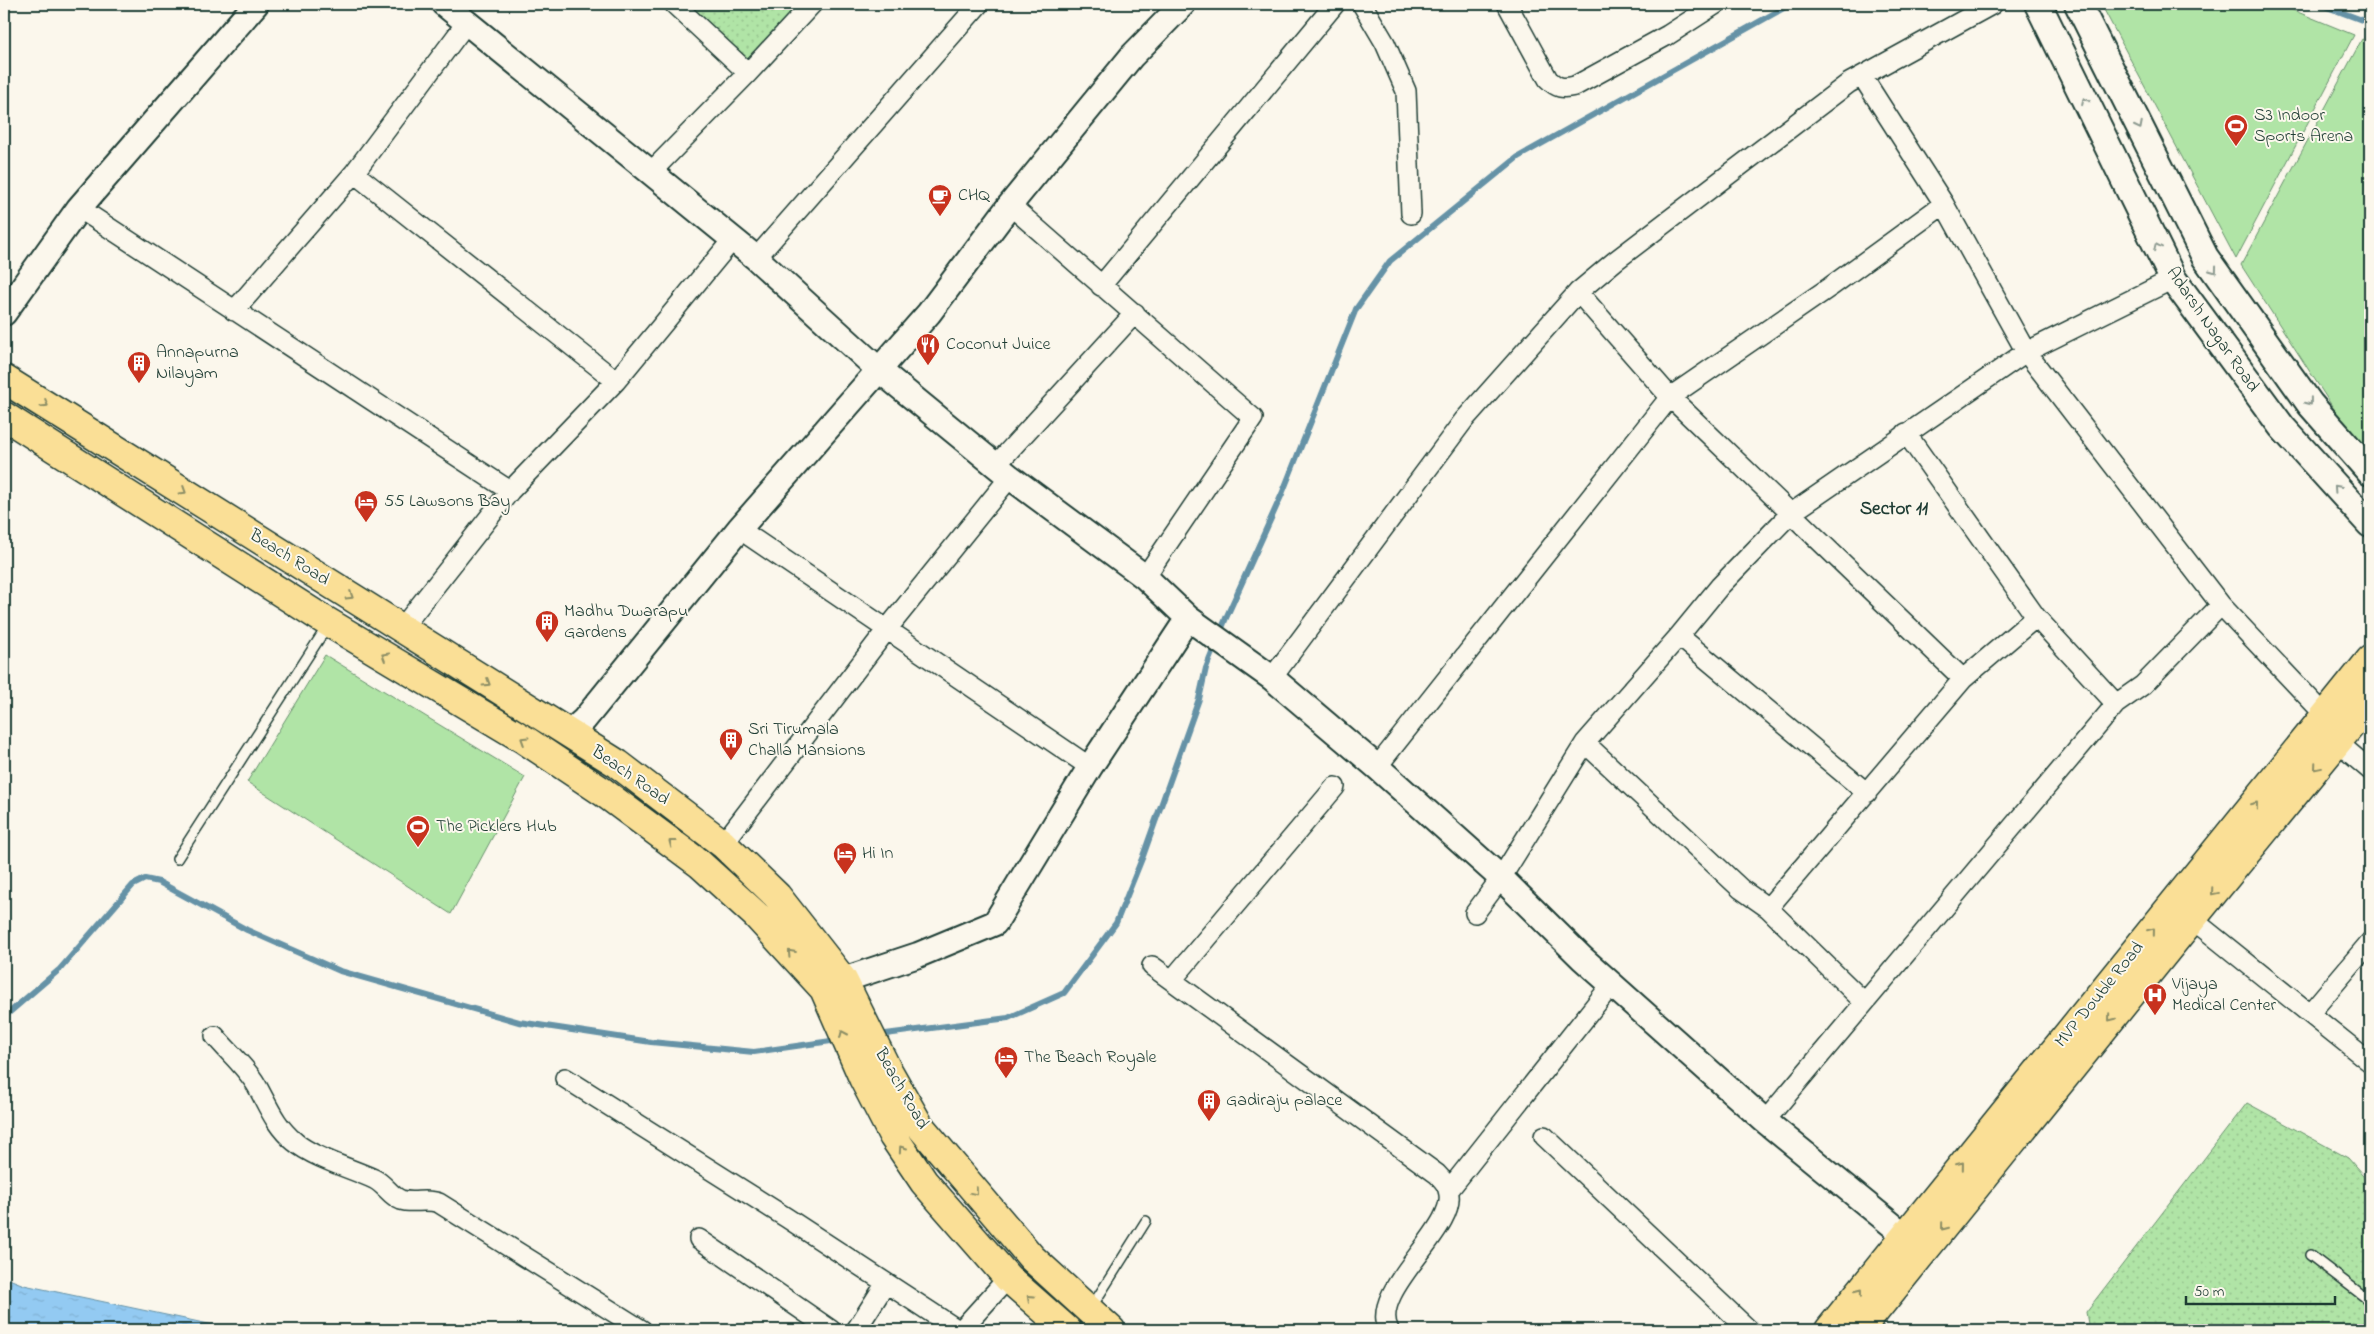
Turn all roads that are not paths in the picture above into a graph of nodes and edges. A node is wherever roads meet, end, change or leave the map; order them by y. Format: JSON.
{"nodes":[{"id":1,"x":256,"y":4,"type":"edge"},
{"id":2,"x":674,"y":4,"type":"edge"},
{"id":3,"x":812,"y":4,"type":"edge"},
{"id":4,"x":1335,"y":4,"type":"edge"},
{"id":5,"x":1362,"y":4,"type":"edge"},
{"id":6,"x":1507,"y":4,"type":"edge"},
{"id":7,"x":1716,"y":4,"type":"edge"},
{"id":8,"x":1993,"y":4,"type":"edge"},
{"id":9,"x":2038,"y":4,"type":"edge"},
{"id":10,"x":2078,"y":4,"type":"edge"},
{"id":11,"x":974,"y":5,"type":"edge"},
{"id":12,"x":1180,"y":5,"type":"edge"},
{"id":13,"x":455,"y":10,"type":"edge"},
{"id":14,"x":748,"y":73,"type":"junction"},
{"id":15,"x":1862,"y":76,"type":"junction"},
{"id":16,"x":651,"y":172,"type":"junction"},
{"id":17,"x":354,"y":173,"type":"junction"},
{"id":18,"x":1944,"y":204,"type":"junction"},
{"id":19,"x":1010,"y":205,"type":"junction"},
{"id":20,"x":80,"y":208,"type":"junction"},
{"id":21,"x":1411,"y":214,"type":"dead end"},
{"id":22,"x":733,"y":239,"type":"junction"},
{"id":23,"x":756,"y":258,"type":"junction"},
{"id":24,"x":2172,"y":279,"type":"junction"},
{"id":25,"x":1101,"y":286,"type":"junction"},
{"id":26,"x":1578,"y":292,"type":"junction"},
{"id":27,"x":234,"y":311,"type":"junction"},
{"id":28,"x":4,"y":313,"type":"edge"},
{"id":29,"x":1135,"y":313,"type":"junction"},
{"id":30,"x":2026,"y":352,"type":"junction"},
{"id":31,"x":878,"y":369,"type":"junction"},
{"id":32,"x":4,"y":378,"type":"edge"},
{"id":33,"x":616,"y":381,"type":"junction"},
{"id":34,"x":1670,"y":397,"type":"junction"},
{"id":35,"x":4,"y":416,"type":"edge"},
{"id":36,"x":1906,"y":433,"type":"junction"},
{"id":37,"x":1004,"y":471,"type":"junction"},
{"id":38,"x":2370,"y":472,"type":"edge"},
{"id":39,"x":510,"y":491,"type":"junction"},
{"id":40,"x":1790,"y":514,"type":"junction"},
{"id":41,"x":2370,"y":524,"type":"edge"},
{"id":42,"x":739,"y":529,"type":"junction"},
{"id":43,"x":1145,"y":577,"type":"junction"},
{"id":44,"x":2221,"y":605,"type":"junction"},
{"id":45,"x":2036,"y":617,"type":"junction"},
{"id":46,"x":329,"y":623,"type":"junction"},
{"id":47,"x":1197,"y":625,"type":"junction"},
{"id":48,"x":402,"y":628,"type":"junction"},
{"id":49,"x":888,"y":628,"type":"junction"},
{"id":50,"x":1679,"y":636,"type":"junction"},
{"id":51,"x":2370,"y":660,"type":"edge"},
{"id":52,"x":1263,"y":672,"type":"junction"},
{"id":53,"x":1963,"y":679,"type":"junction"},
{"id":54,"x":2370,"y":702,"type":"edge"},
{"id":55,"x":2116,"y":704,"type":"junction"},
{"id":56,"x":2326,"y":716,"type":"junction"},
{"id":57,"x":568,"y":734,"type":"junction"},
{"id":58,"x":2337,"y":742,"type":"junction"},
{"id":59,"x":1585,"y":743,"type":"junction"},
{"id":60,"x":553,"y":758,"type":"junction"},
{"id":61,"x":1090,"y":767,"type":"junction"},
{"id":62,"x":1377,"y":767,"type":"junction"},
{"id":63,"x":2370,"y":770,"type":"edge"},
{"id":64,"x":1336,"y":787,"type":"dead end"},
{"id":65,"x":1867,"y":793,"type":"junction"},
{"id":66,"x":723,"y":844,"type":"junction"},
{"id":67,"x":177,"y":859,"type":"dead end"},
{"id":68,"x":1501,"y":878,"type":"junction"},
{"id":69,"x":1768,"y":908,"type":"junction"},
{"id":70,"x":2182,"y":912,"type":"junction"},
{"id":71,"x":1475,"y":913,"type":"dead end"},
{"id":72,"x":2370,"y":942,"type":"edge"},
{"id":73,"x":1152,"y":966,"type":"dead end"},
{"id":74,"x":1172,"y":980,"type":"junction"},
{"id":75,"x":1612,"y":984,"type":"junction"},
{"id":76,"x":834,"y":985,"type":"junction"},
{"id":77,"x":1864,"y":1002,"type":"junction"},
{"id":78,"x":2310,"y":1013,"type":"junction"},
{"id":79,"x":215,"y":1036,"type":"dead end"},
{"id":80,"x":2370,"y":1062,"type":"edge"},
{"id":81,"x":875,"y":1072,"type":"junction"},
{"id":82,"x":566,"y":1078,"type":"dead end"},
{"id":83,"x":1765,"y":1122,"type":"junction"},
{"id":84,"x":1544,"y":1136,"type":"dead end"},
{"id":85,"x":950,"y":1163,"type":"junction"},
{"id":86,"x":924,"y":1182,"type":"junction"},
{"id":87,"x":1449,"y":1190,"type":"junction"},
{"id":88,"x":1146,"y":1221,"type":"dead end"},
{"id":89,"x":699,"y":1239,"type":"dead end"},
{"id":90,"x":1914,"y":1243,"type":"junction"},
{"id":91,"x":2310,"y":1255,"type":"dead end"},
{"id":92,"x":1008,"y":1278,"type":"junction"},
{"id":93,"x":886,"y":1283,"type":"junction"},
{"id":94,"x":2370,"y":1301,"type":"edge"},
{"id":95,"x":1090,"y":1311,"type":"junction"},
{"id":96,"x":642,"y":1330,"type":"edge"},
{"id":97,"x":831,"y":1330,"type":"edge"},
{"id":98,"x":856,"y":1330,"type":"edge"},
{"id":99,"x":959,"y":1330,"type":"edge"},
{"id":100,"x":1067,"y":1330,"type":"edge"},
{"id":101,"x":1111,"y":1330,"type":"edge"},
{"id":102,"x":1390,"y":1330,"type":"edge"},
{"id":103,"x":1749,"y":1330,"type":"edge"},
{"id":104,"x":1829,"y":1330,"type":"edge"},
{"id":105,"x":1860,"y":1330,"type":"edge"}],
"edges":[{"from":1,"to":20,"type":"street"},
{"from":2,"to":14,"type":"street"},
{"from":3,"to":14,"type":"street"},
{"from":4,"to":25,"type":"street"},
{"from":5,"to":21,"type":"street"},
{"from":6,"to":7,"type":"street"},
{"from":8,"to":15,"type":"street"},
{"from":24,"to":9,"type":"main road","name":"Adarsh Nagar Road","one_way":true},
{"from":10,"to":38,"type":"main road","name":"Adarsh Nagar Road","one_way":true},
{"from":11,"to":23,"type":"street"},
{"from":12,"to":19,"type":"street"},
{"from":13,"to":16,"type":"street"},
{"from":13,"to":17,"type":"street"},
{"from":14,"to":16,"type":"street"},
{"from":15,"to":18,"type":"street"},
{"from":15,"to":26,"type":"street"},
{"from":16,"to":22,"type":"street"},
{"from":17,"to":27,"type":"street"},
{"from":17,"to":33,"type":"street"},
{"from":18,"to":30,"type":"street"},
{"from":18,"to":34,"type":"street"},
{"from":19,"to":25,"type":"street"},
{"from":19,"to":31,"type":"street"},
{"from":20,"to":27,"type":"street"},
{"from":20,"to":28,"type":"street"},
{"from":22,"to":23,"type":"street"},
{"from":22,"to":33,"type":"street"},
{"from":23,"to":31,"type":"street"},
{"from":24,"to":30,"type":"street"},
{"from":41,"to":24,"type":"main road","name":"Adarsh Nagar Road","one_way":true},
{"from":25,"to":29,"type":"street"},
{"from":26,"to":34,"type":"street"},
{"from":26,"to":52,"type":"street"},
{"from":27,"to":39,"type":"street"},
{"from":29,"to":37,"type":"street"},
{"from":29,"to":43,"type":"street"},
{"from":30,"to":36,"type":"street"},
{"from":30,"to":44,"type":"street"},
{"from":31,"to":37,"type":"street"},
{"from":31,"to":42,"type":"street"},
{"from":32,"to":48,"type":"main road","name":"Beach Road","one_way":true},
{"from":33,"to":39,"type":"street"},
{"from":34,"to":40,"type":"street"},
{"from":34,"to":62,"type":"street"},
{"from":35,"to":46,"type":"main road","name":"Beach Road"},
{"from":36,"to":40,"type":"street"},
{"from":36,"to":45,"type":"street"},
{"from":37,"to":43,"type":"street"},
{"from":37,"to":49,"type":"street"},
{"from":39,"to":48,"type":"street"},
{"from":40,"to":50,"type":"street"},
{"from":40,"to":53,"type":"street"},
{"from":42,"to":49,"type":"street"},
{"from":42,"to":57,"type":"street"},
{"from":43,"to":47,"type":"street"},
{"from":44,"to":55,"type":"street"},
{"from":44,"to":56,"type":"street"},
{"from":45,"to":53,"type":"street"},
{"from":45,"to":55,"type":"street"},
{"from":60,"to":46,"type":"main road","name":"Beach Road","one_way":true},
{"from":46,"to":67,"type":"lane"},
{"from":47,"to":52,"type":"street"},
{"from":47,"to":61,"type":"street"},
{"from":48,"to":57,"type":"main road","name":"Beach Road","one_way":true},
{"from":49,"to":61,"type":"street"},
{"from":49,"to":66,"type":"street"},
{"from":50,"to":59,"type":"street"},
{"from":50,"to":65,"type":"street"},
{"from":51,"to":56,"type":"main road","name":"MVP Double Road"},
{"from":52,"to":62,"type":"street"},
{"from":53,"to":65,"type":"street"},
{"from":54,"to":58,"type":"main road","name":"MVP Double Road"},
{"from":55,"to":77,"type":"street"},
{"from":70,"to":56,"type":"main road","name":"MVP Double Road","one_way":true},
{"from":57,"to":60,"type":"street"},
{"from":57,"to":66,"type":"main road","name":"Beach Road"},
{"from":58,"to":63,"type":"street"},
{"from":58,"to":70,"type":"main road","name":"MVP Double Road","one_way":true},
{"from":59,"to":68,"type":"street"},
{"from":59,"to":69,"type":"street"},
{"from":76,"to":60,"type":"main road","name":"Beach Road","one_way":true},
{"from":61,"to":76,"type":"street"},
{"from":62,"to":68,"type":"street"},
{"from":64,"to":74,"type":"street"},
{"from":65,"to":69,"type":"street"},
{"from":66,"to":76,"type":"main road","name":"Beach Road"},
{"from":68,"to":71,"type":"street"},
{"from":68,"to":75,"type":"street"},
{"from":69,"to":77,"type":"street"},
{"from":70,"to":78,"type":"street"},
{"from":70,"to":90,"type":"main road","name":"MVP Double Road"},
{"from":72,"to":78,"type":"street"},
{"from":73,"to":74,"type":"street"},
{"from":74,"to":87,"type":"street"},
{"from":75,"to":83,"type":"street"},
{"from":75,"to":87,"type":"street"},
{"from":76,"to":81,"type":"main road","name":"Beach Road"},
{"from":77,"to":83,"type":"street"},
{"from":78,"to":80,"type":"street"},
{"from":79,"to":96,"type":"street"},
{"from":81,"to":85,"type":"main road","name":"Beach Road"},
{"from":86,"to":81,"type":"main road","name":"Beach Road","one_way":true},
{"from":82,"to":93,"type":"street"},
{"from":83,"to":90,"type":"street"},
{"from":84,"to":103,"type":"street"},
{"from":85,"to":86,"type":"main road"},
{"from":85,"to":95,"type":"main road","name":"Beach Road","one_way":true},
{"from":86,"to":92,"type":"main road","name":"Beach Road"},
{"from":87,"to":102,"type":"street"},
{"from":88,"to":95,"type":"lane"},
{"from":89,"to":97,"type":"street"},
{"from":104,"to":90,"type":"main road","name":"MVP Double Road","one_way":true},
{"from":90,"to":105,"type":"main road","name":"MVP Double Road"},
{"from":91,"to":94,"type":"lane"},
{"from":92,"to":99,"type":"street"},
{"from":100,"to":92,"type":"main road","name":"Beach Road","one_way":true},
{"from":93,"to":98,"type":"street"},
{"from":93,"to":99,"type":"street"},
{"from":95,"to":101,"type":"main road","name":"Beach Road"}]}
